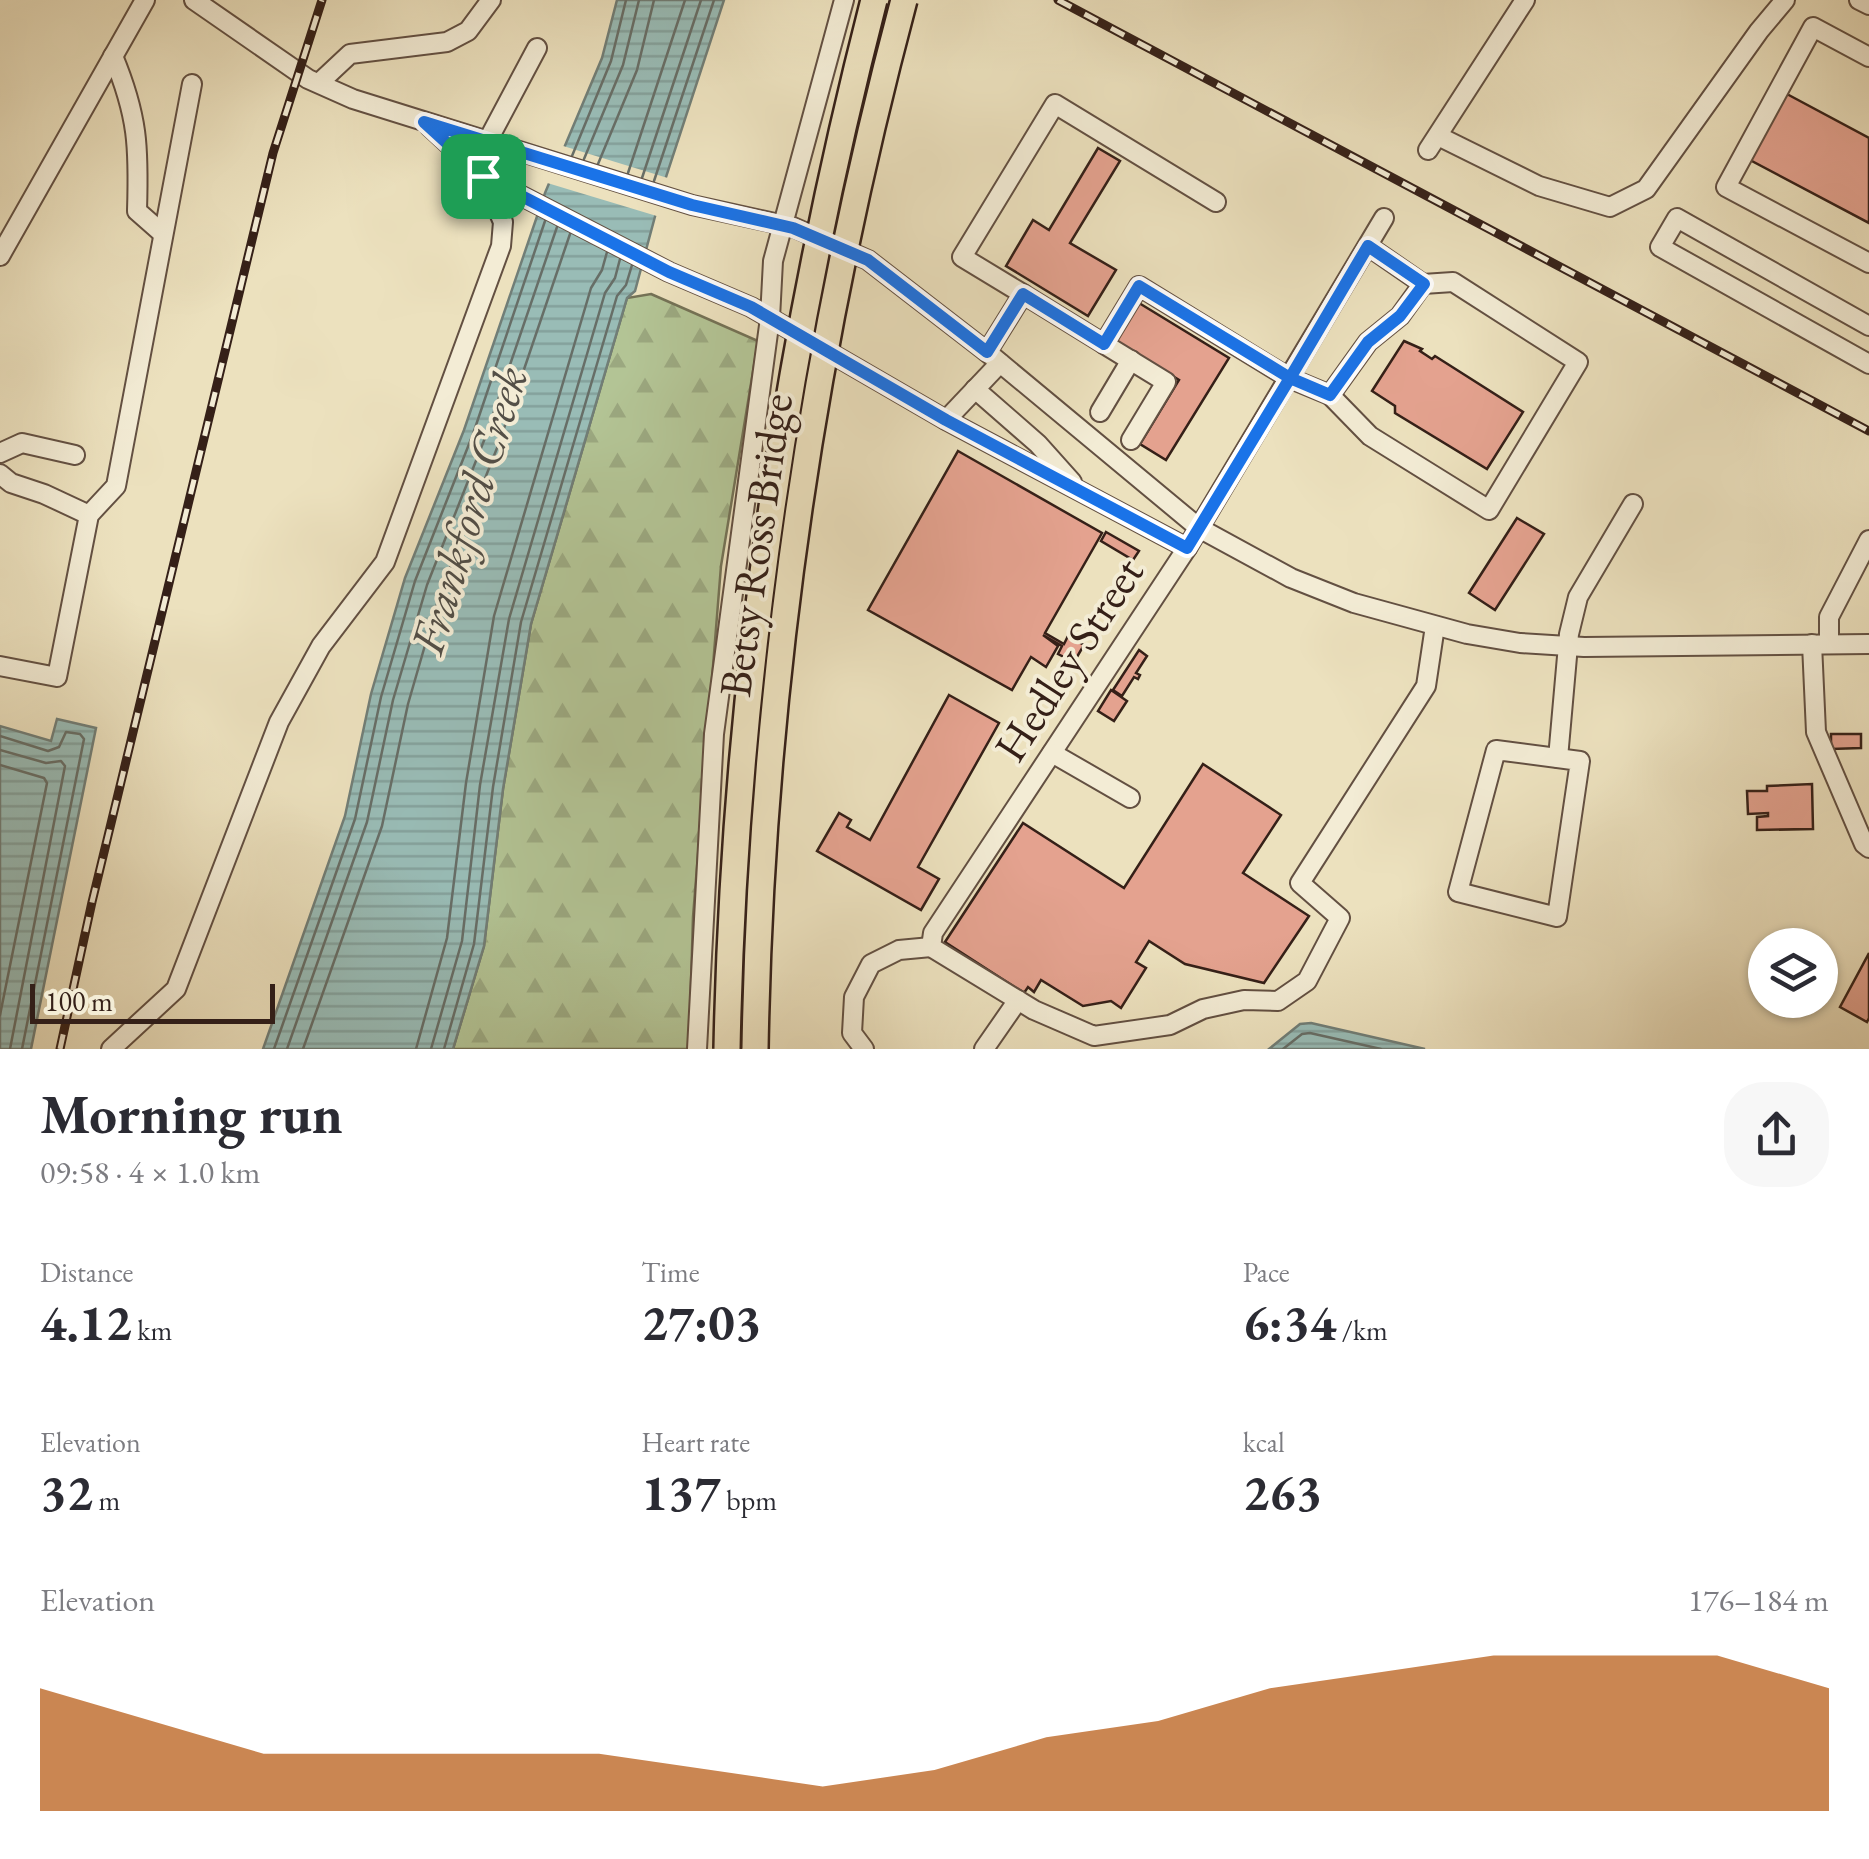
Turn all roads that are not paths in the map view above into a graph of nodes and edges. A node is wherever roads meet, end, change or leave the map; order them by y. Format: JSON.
{"nodes":[{"id":1,"x":145,"y":0,"type":"edge"},
{"id":2,"x":194,"y":0,"type":"edge"},
{"id":3,"x":490,"y":0,"type":"edge"},
{"id":4,"x":844,"y":0,"type":"edge"},
{"id":5,"x":874,"y":0,"type":"edge"},
{"id":6,"x":904,"y":0,"type":"edge"},
{"id":7,"x":1525,"y":0,"type":"edge"},
{"id":8,"x":1786,"y":0,"type":"edge"},
{"id":9,"x":1859,"y":0,"type":"edge"},
{"id":10,"x":1869,"y":5,"type":"edge"},
{"id":11,"x":536,"y":48,"type":"dead end"},
{"id":12,"x":113,"y":56,"type":"junction"},
{"id":13,"x":1869,"y":57,"type":"edge"},
{"id":14,"x":192,"y":84,"type":"dead end"},
{"id":15,"x":319,"y":84,"type":"junction"},
{"id":16,"x":424,"y":122,"type":"junction"},
{"id":17,"x":487,"y":142,"type":"junction"},
{"id":18,"x":479,"y":172,"type":"junction"},
{"id":19,"x":1216,"y":202,"type":"dead end"},
{"id":20,"x":465,"y":206,"type":"dead end"},
{"id":21,"x":1384,"y":218,"type":"dead end"},
{"id":22,"x":785,"y":226,"type":"junction"},
{"id":23,"x":162,"y":234,"type":"junction"},
{"id":24,"x":1368,"y":246,"type":"junction"},
{"id":25,"x":0,"y":256,"type":"edge"},
{"id":26,"x":1869,"y":263,"type":"edge"},
{"id":27,"x":1424,"y":284,"type":"junction"},
{"id":28,"x":1023,"y":294,"type":"junction"},
{"id":29,"x":770,"y":318,"type":"junction"},
{"id":30,"x":1866,"y":324,"type":"edge"},
{"id":31,"x":1104,"y":344,"type":"junction"},
{"id":32,"x":1847,"y":351,"type":"junction"},
{"id":33,"x":994,"y":358,"type":"junction"},
{"id":34,"x":1131,"y":360,"type":"junction"},
{"id":35,"x":1869,"y":364,"type":"edge"},
{"id":36,"x":1290,"y":378,"type":"junction"},
{"id":37,"x":976,"y":389,"type":"junction"},
{"id":38,"x":1330,"y":395,"type":"junction"},
{"id":39,"x":1100,"y":412,"type":"dead end"},
{"id":40,"x":946,"y":420,"type":"junction"},
{"id":41,"x":1131,"y":440,"type":"dead end"},
{"id":42,"x":0,"y":453,"type":"edge"},
{"id":43,"x":75,"y":455,"type":"dead end"},
{"id":44,"x":0,"y":474,"type":"edge"},
{"id":45,"x":1080,"y":492,"type":"junction"},
{"id":46,"x":1634,"y":504,"type":"dead end"},
{"id":47,"x":89,"y":514,"type":"junction"},
{"id":48,"x":1199,"y":528,"type":"junction"},
{"id":49,"x":1869,"y":540,"type":"edge"},
{"id":50,"x":1187,"y":548,"type":"junction"},
{"id":51,"x":1435,"y":626,"type":"junction"},
{"id":52,"x":1821,"y":644,"type":"junction"},
{"id":53,"x":1869,"y":644,"type":"edge"},
{"id":54,"x":1568,"y":646,"type":"junction"},
{"id":55,"x":0,"y":666,"type":"edge"},
{"id":56,"x":1052,"y":753,"type":"junction"},
{"id":57,"x":1558,"y":758,"type":"junction"},
{"id":58,"x":1130,"y":798,"type":"dead end"},
{"id":59,"x":1869,"y":848,"type":"edge"},
{"id":60,"x":932,"y":940,"type":"junction"},
{"id":61,"x":1018,"y":1000,"type":"junction"},
{"id":62,"x":111,"y":1049,"type":"edge"},
{"id":63,"x":696,"y":1049,"type":"edge"},
{"id":64,"x":726,"y":1049,"type":"edge"},
{"id":65,"x":756,"y":1049,"type":"edge"},
{"id":66,"x":864,"y":1049,"type":"edge"},
{"id":67,"x":984,"y":1049,"type":"edge"}],
"edges":[{"from":1,"to":12,"type":"street"},
{"from":2,"to":15,"type":"street"},
{"from":3,"to":15,"type":"street"},
{"from":4,"to":22,"type":"street"},
{"from":5,"to":64,"type":"highway","name":"Betsy Ross Bridge","bridge":true},
{"from":6,"to":65,"type":"highway","name":"Betsy Ross Bridge","bridge":true},
{"from":7,"to":8,"type":"street"},
{"from":9,"to":10,"type":"street"},
{"from":11,"to":17,"type":"street"},
{"from":12,"to":23,"type":"street"},
{"from":12,"to":25,"type":"street"},
{"from":13,"to":26,"type":"street"},
{"from":14,"to":23,"type":"street"},
{"from":15,"to":16,"type":"street"},
{"from":16,"to":17,"type":"street"},
{"from":16,"to":18,"type":"street"},
{"from":17,"to":22,"type":"street"},
{"from":18,"to":20,"type":"street"},
{"from":18,"to":29,"type":"street"},
{"from":18,"to":62,"type":"street"},
{"from":19,"to":28,"type":"street"},
{"from":21,"to":24,"type":"street","name":"Hedley Street"},
{"from":22,"to":29,"type":"street"},
{"from":22,"to":33,"type":"street"},
{"from":23,"to":47,"type":"street"},
{"from":24,"to":27,"type":"street"},
{"from":24,"to":36,"type":"street","name":"Hedley Street"},
{"from":27,"to":38,"type":"street"},
{"from":27,"to":38,"type":"street"},
{"from":28,"to":31,"type":"street"},
{"from":28,"to":33,"type":"street"},
{"from":29,"to":40,"type":"street"},
{"from":29,"to":63,"type":"street"},
{"from":30,"to":32,"type":"street"},
{"from":30,"to":32,"type":"street"},
{"from":31,"to":34,"type":"street"},
{"from":31,"to":36,"type":"street"},
{"from":32,"to":35,"type":"street"},
{"from":33,"to":37,"type":"street"},
{"from":33,"to":48,"type":"street"},
{"from":34,"to":39,"type":"street"},
{"from":34,"to":41,"type":"street"},
{"from":36,"to":38,"type":"street"},
{"from":36,"to":48,"type":"street","name":"Hedley Street"},
{"from":37,"to":40,"type":"street"},
{"from":37,"to":45,"type":"street"},
{"from":40,"to":45,"type":"street"},
{"from":42,"to":43,"type":"street"},
{"from":44,"to":47,"type":"street"},
{"from":45,"to":50,"type":"street"},
{"from":46,"to":54,"type":"street"},
{"from":47,"to":55,"type":"street"},
{"from":48,"to":50,"type":"street","name":"Hedley Street"},
{"from":48,"to":51,"type":"street"},
{"from":49,"to":52,"type":"street"},
{"from":50,"to":56,"type":"street","name":"Hedley Street"},
{"from":51,"to":54,"type":"street"},
{"from":51,"to":61,"type":"street"},
{"from":52,"to":53,"type":"street"},
{"from":52,"to":54,"type":"street"},
{"from":52,"to":59,"type":"street"},
{"from":54,"to":57,"type":"street"},
{"from":56,"to":58,"type":"street"},
{"from":56,"to":60,"type":"street","name":"Hedley Street"},
{"from":57,"to":57,"type":"street"},
{"from":60,"to":61,"type":"street"},
{"from":60,"to":66,"type":"street"},
{"from":61,"to":67,"type":"street"}]}
